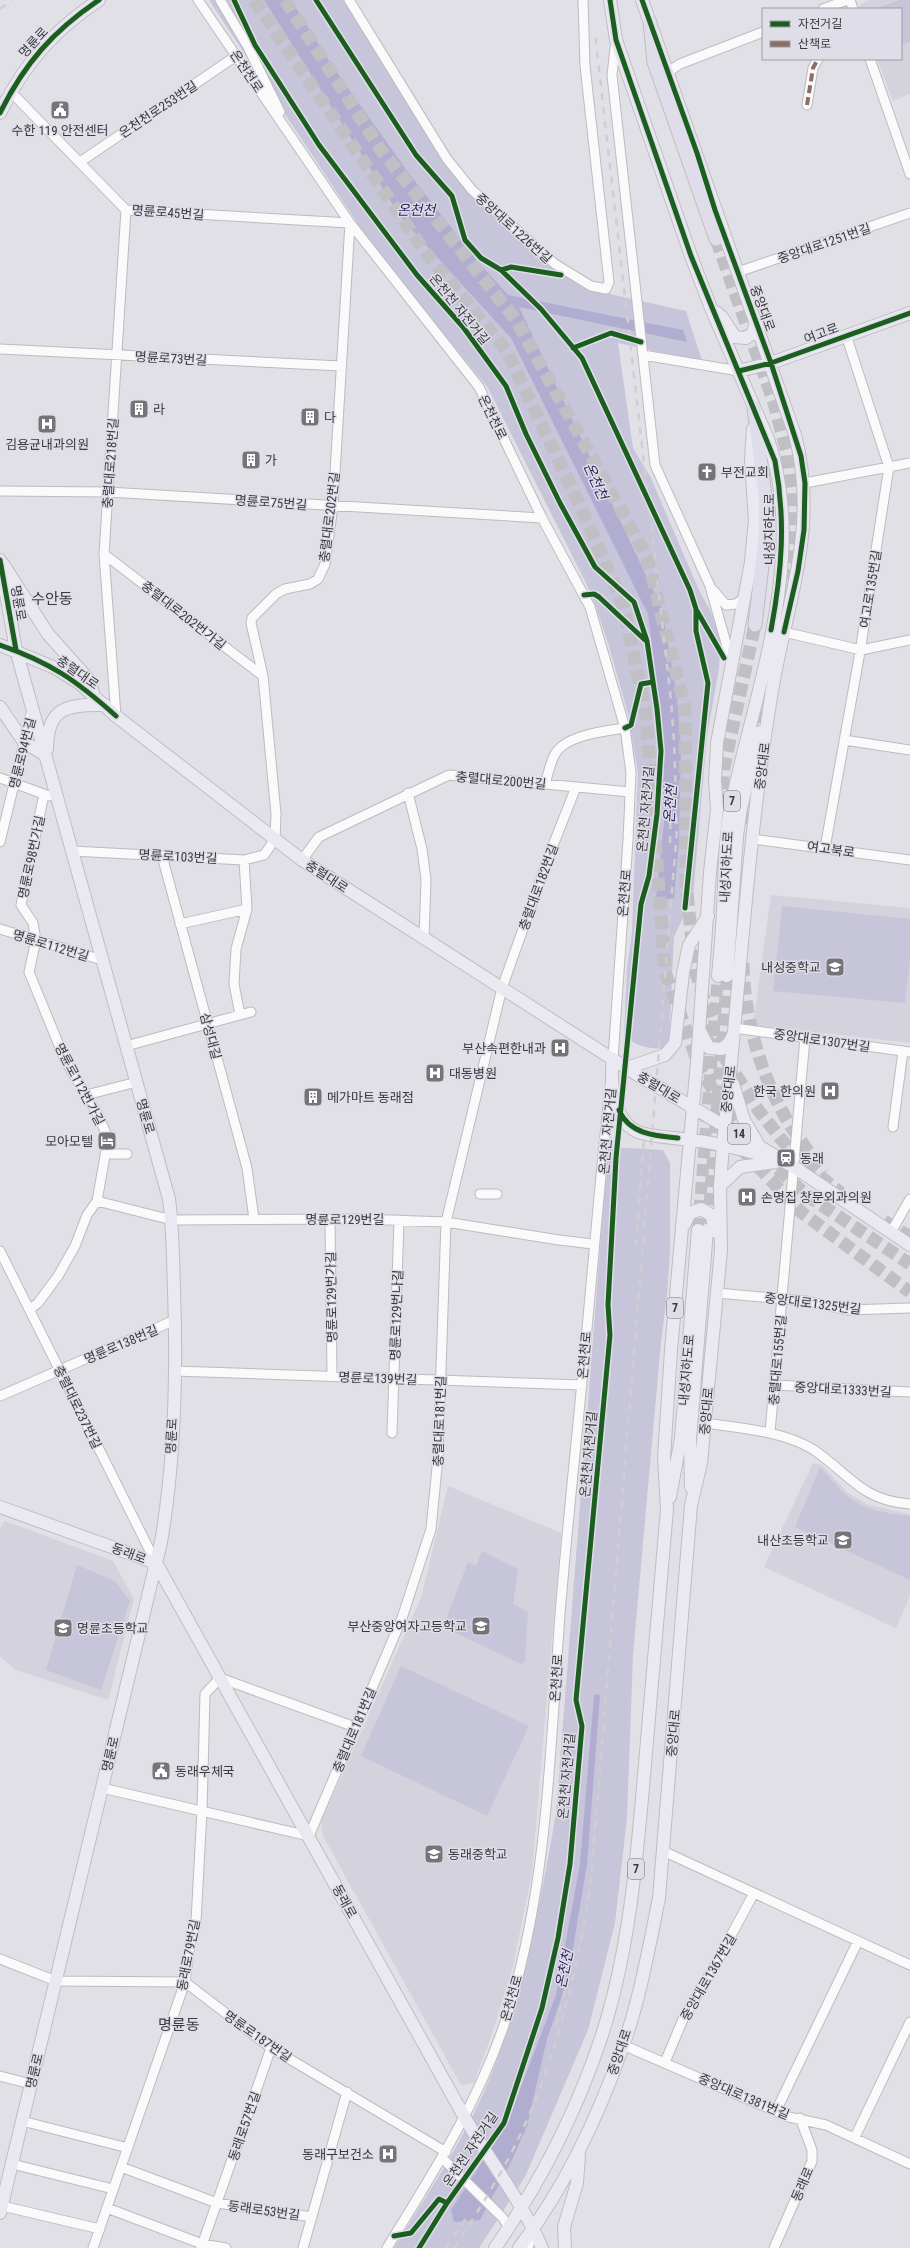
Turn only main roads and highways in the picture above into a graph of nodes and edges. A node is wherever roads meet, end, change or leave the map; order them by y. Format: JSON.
{"nodes":[{"id":1,"x":98,"y":0,"type":"edge"},
{"id":2,"x":610,"y":0,"type":"edge"},
{"id":3,"x":641,"y":1,"type":"edge"},
{"id":4,"x":650,"y":22,"type":"junction"},
{"id":5,"x":0,"y":113,"type":"edge"},
{"id":6,"x":716,"y":239,"type":"tunnel mouth"},
{"id":7,"x":711,"y":308,"type":"junction"},
{"id":8,"x":910,"y":313,"type":"edge"},
{"id":9,"x":756,"y":321,"type":"junction"},
{"id":10,"x":771,"y":363,"type":"junction"},
{"id":11,"x":739,"y":371,"type":"junction"},
{"id":12,"x":754,"y":408,"type":"junction"},
{"id":13,"x":0,"y":560,"type":"edge"},
{"id":14,"x":755,"y":625,"type":"tunnel mouth"},
{"id":15,"x":0,"y":645,"type":"edge"},
{"id":16,"x":16,"y":650,"type":"junction"},
{"id":17,"x":771,"y":696,"type":"junction"},
{"id":18,"x":94,"y":697,"type":"junction"},
{"id":19,"x":104,"y":706,"type":"junction"},
{"id":20,"x":0,"y":707,"type":"edge"},
{"id":21,"x":46,"y":759,"type":"junction"},
{"id":22,"x":708,"y":915,"type":"junction"},
{"id":23,"x":699,"y":1030,"type":"junction"},
{"id":24,"x":734,"y":1031,"type":"junction"},
{"id":25,"x":621,"y":1064,"type":"junction"},
{"id":26,"x":730,"y":1073,"type":"junction"},
{"id":27,"x":693,"y":1108,"type":"junction"},
{"id":28,"x":725,"y":1126,"type":"junction"},
{"id":29,"x":690,"y":1140,"type":"junction"},
{"id":30,"x":723,"y":1144,"type":"junction"},
{"id":31,"x":759,"y":1147,"type":"junction"},
{"id":32,"x":789,"y":1164,"type":"junction"},
{"id":33,"x":720,"y":1186,"type":"junction"},
{"id":34,"x":703,"y":1230,"type":"tunnel mouth"},
{"id":35,"x":682,"y":1232,"type":"junction"},
{"id":36,"x":910,"y":1244,"type":"edge"},
{"id":37,"x":720,"y":1250,"type":"junction"},
{"id":38,"x":685,"y":1439,"type":"junction"},
{"id":39,"x":691,"y":1505,"type":"junction"},
{"id":40,"x":0,"y":1507,"type":"edge"},
{"id":41,"x":667,"y":1510,"type":"junction"},
{"id":42,"x":156,"y":1563,"type":"junction"},
{"id":43,"x":580,"y":2151,"type":"junction"},
{"id":44,"x":522,"y":2208,"type":"junction"},
{"id":45,"x":1,"y":2209,"type":"edge"},
{"id":46,"x":534,"y":2228,"type":"junction"},
{"id":47,"x":495,"y":2248,"type":"edge"},
{"id":48,"x":519,"y":2248,"type":"edge"},
{"id":49,"x":542,"y":2248,"type":"edge"},
{"id":50,"x":565,"y":2248,"type":"edge"}],
"edges":[{"from":1,"to":5,"type":"main road","name":"명륜로"},
{"from":2,"to":7,"type":"main road","name":"중앙대로","number":"7"},
{"from":3,"to":4,"type":"main road","name":"중앙대로"},
{"from":4,"to":6,"type":"highway"},
{"from":4,"to":9,"type":"main road","name":"중앙대로"},
{"from":7,"to":9,"type":"main road"},
{"from":7,"to":11,"type":"main road","name":"중앙대로","number":"7"},
{"from":8,"to":10,"type":"main road","name":"여고로"},
{"from":9,"to":10,"type":"main road","name":"중앙대로"},
{"from":10,"to":11,"type":"main road","name":"여고로"},
{"from":10,"to":17,"type":"main road","name":"중앙대로"},
{"from":11,"to":12,"type":"main road","name":"중앙대로","number":"7"},
{"from":12,"to":14,"type":"highway"},
{"from":12,"to":17,"type":"main road","name":"내성지하도로","number":"7"},
{"from":12,"to":22,"type":"main road","name":"중앙대로"},
{"from":13,"to":16,"type":"main road","name":"명륜로"},
{"from":13,"to":18,"type":"main road"},
{"from":15,"to":16,"type":"main road","name":"충렬대로"},
{"from":16,"to":18,"type":"main road","name":"충렬대로"},
{"from":16,"to":21,"type":"main road","name":"명륜로"},
{"from":17,"to":24,"type":"main road","name":"중앙대로"},
{"from":18,"to":19,"type":"main road","name":"충렬대로"},
{"from":19,"to":21,"type":"main road"},
{"from":19,"to":25,"type":"main road","name":"충렬대로"},
{"from":20,"to":21,"type":"main road"},
{"from":21,"to":42,"type":"main road","name":"명륜로"},
{"from":22,"to":23,"type":"main road","name":"중앙대로"},
{"from":22,"to":25,"type":"main road"},
{"from":23,"to":24,"type":"main road"},
{"from":23,"to":27,"type":"main road","name":"중앙대로"},
{"from":24,"to":26,"type":"main road","name":"중앙대로"},
{"from":25,"to":27,"type":"main road","name":"충렬대로"},
{"from":25,"to":29,"type":"main road"},
{"from":26,"to":28,"type":"main road","name":"중앙대로"},
{"from":26,"to":31,"type":"main road"},
{"from":27,"to":28,"type":"main road","name":"충렬대로","number":"14"},
{"from":27,"to":29,"type":"main road","name":"중앙대로","number":"7"},
{"from":28,"to":30,"type":"main road","name":"중앙대로"},
{"from":28,"to":31,"type":"main road","name":"충렬대로","number":"14"},
{"from":29,"to":30,"type":"main road"},
{"from":29,"to":35,"type":"main road","name":"중앙대로","number":"7"},
{"from":30,"to":32,"type":"main road"},
{"from":30,"to":33,"type":"main road","name":"중앙대로"},
{"from":31,"to":32,"type":"main road","name":"충렬대로","number":"14"},
{"from":32,"to":33,"type":"main road"},
{"from":32,"to":36,"type":"main road","name":"충렬대로","number":"14"},
{"from":33,"to":37,"type":"main road","name":"중앙대로"},
{"from":34,"to":38,"type":"main road","name":"내성지하도로","number":"7"},
{"from":35,"to":37,"type":"main road"},
{"from":35,"to":41,"type":"main road","name":"중앙대로","number":"7"},
{"from":37,"to":39,"type":"main road","name":"중앙대로"},
{"from":38,"to":39,"type":"main road","name":"내성지하도로"},
{"from":38,"to":41,"type":"main road","name":"내성지하도로"},
{"from":39,"to":43,"type":"main road","name":"중앙대로"},
{"from":40,"to":42,"type":"main road","name":"동래로"},
{"from":41,"to":44,"type":"main road","name":"중앙대로","number":"7"},
{"from":42,"to":44,"type":"main road","name":"동래로"},
{"from":42,"to":45,"type":"main road","name":"명륜로"},
{"from":43,"to":46,"type":"main road","name":"중앙대로"},
{"from":43,"to":50,"type":"main road"},
{"from":44,"to":46,"type":"main road"},
{"from":44,"to":47,"type":"main road","name":"중앙대로","number":"7"},
{"from":46,"to":48,"type":"main road","name":"중앙대로"},
{"from":46,"to":49,"type":"main road"}]}
